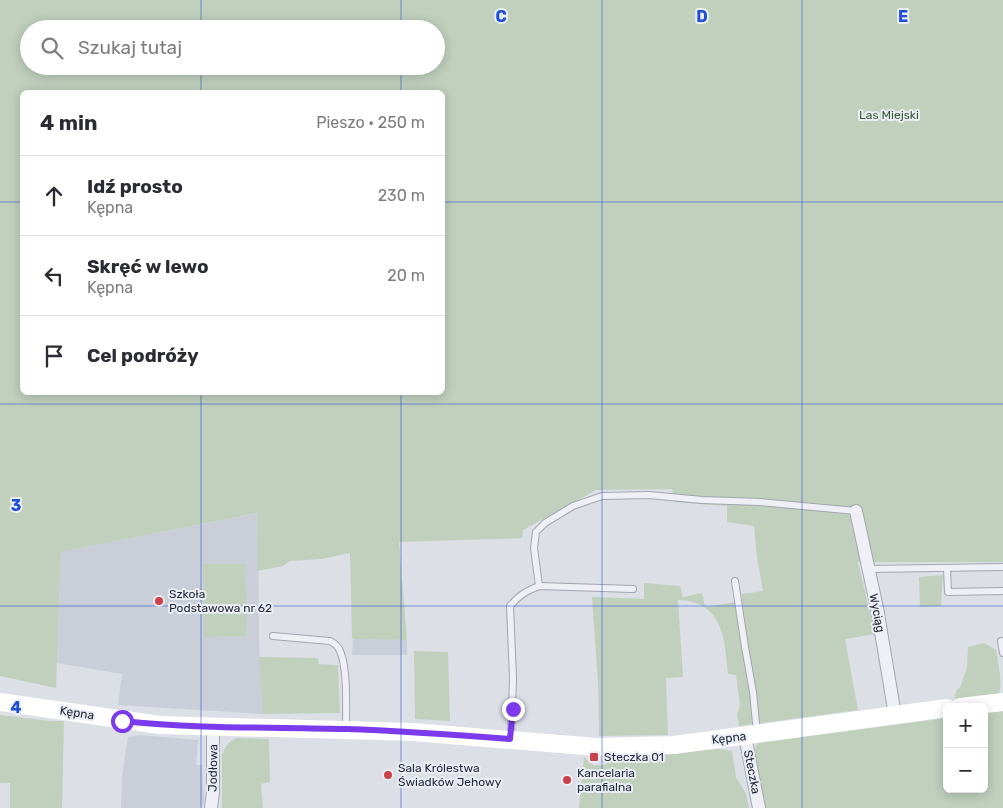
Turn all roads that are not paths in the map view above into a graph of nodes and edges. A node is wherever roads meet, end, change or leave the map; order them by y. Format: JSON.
{"nodes":[{"id":1,"x":856,"y":511,"type":"joint"},
{"id":2,"x":1003,"y":567,"type":"edge"},
{"id":3,"x":947,"y":568,"type":"junction"},
{"id":4,"x":868,"y":569,"type":"junction"},
{"id":5,"x":735,"y":581,"type":"dead end"},
{"id":6,"x":539,"y":586,"type":"junction"},
{"id":7,"x":633,"y":589,"type":"dead end"},
{"id":8,"x":1003,"y":591,"type":"edge"},
{"id":9,"x":273,"y":636,"type":"dead end"},
{"id":10,"x":1001,"y":641,"type":"dead end"},
{"id":11,"x":1003,"y":653,"type":"edge"},
{"id":12,"x":1,"y":702,"type":"edge"},
{"id":13,"x":1003,"y":702,"type":"edge"},
{"id":14,"x":988,"y":704,"type":"edge"},
{"id":15,"x":943,"y":709,"type":"edge"},
{"id":16,"x":895,"y":715,"type":"junction"},
{"id":17,"x":213,"y":727,"type":"junction"},
{"id":18,"x":346,"y":729,"type":"junction"},
{"id":19,"x":751,"y":735,"type":"junction"},
{"id":20,"x":510,"y":739,"type":"junction"},
{"id":21,"x":211,"y":808,"type":"edge"},
{"id":22,"x":759,"y":808,"type":"edge"}],
"edges":[{"from":1,"to":4,"type":"street","name":"Wyciąg"},
{"from":1,"to":6,"type":"lane"},
{"from":2,"to":3,"type":"lane"},
{"from":3,"to":4,"type":"lane"},
{"from":3,"to":8,"type":"lane"},
{"from":4,"to":16,"type":"street","name":"Wyciąg"},
{"from":5,"to":19,"type":"lane"},
{"from":6,"to":7,"type":"lane"},
{"from":6,"to":20,"type":"lane"},
{"from":9,"to":18,"type":"lane"},
{"from":10,"to":11,"type":"lane"},
{"from":12,"to":17,"type":"street","name":"Kępna"},
{"from":13,"to":14,"type":"street"},
{"from":15,"to":16,"type":"street","name":"Kępna"},
{"from":16,"to":19,"type":"street","name":"Kępna"},
{"from":17,"to":18,"type":"street","name":"Kępna"},
{"from":17,"to":21,"type":"street","name":"Jodłowa"},
{"from":18,"to":20,"type":"street","name":"Kępna"},
{"from":19,"to":20,"type":"street","name":"Kępna"},
{"from":19,"to":22,"type":"street","name":"Steczka"}]}
